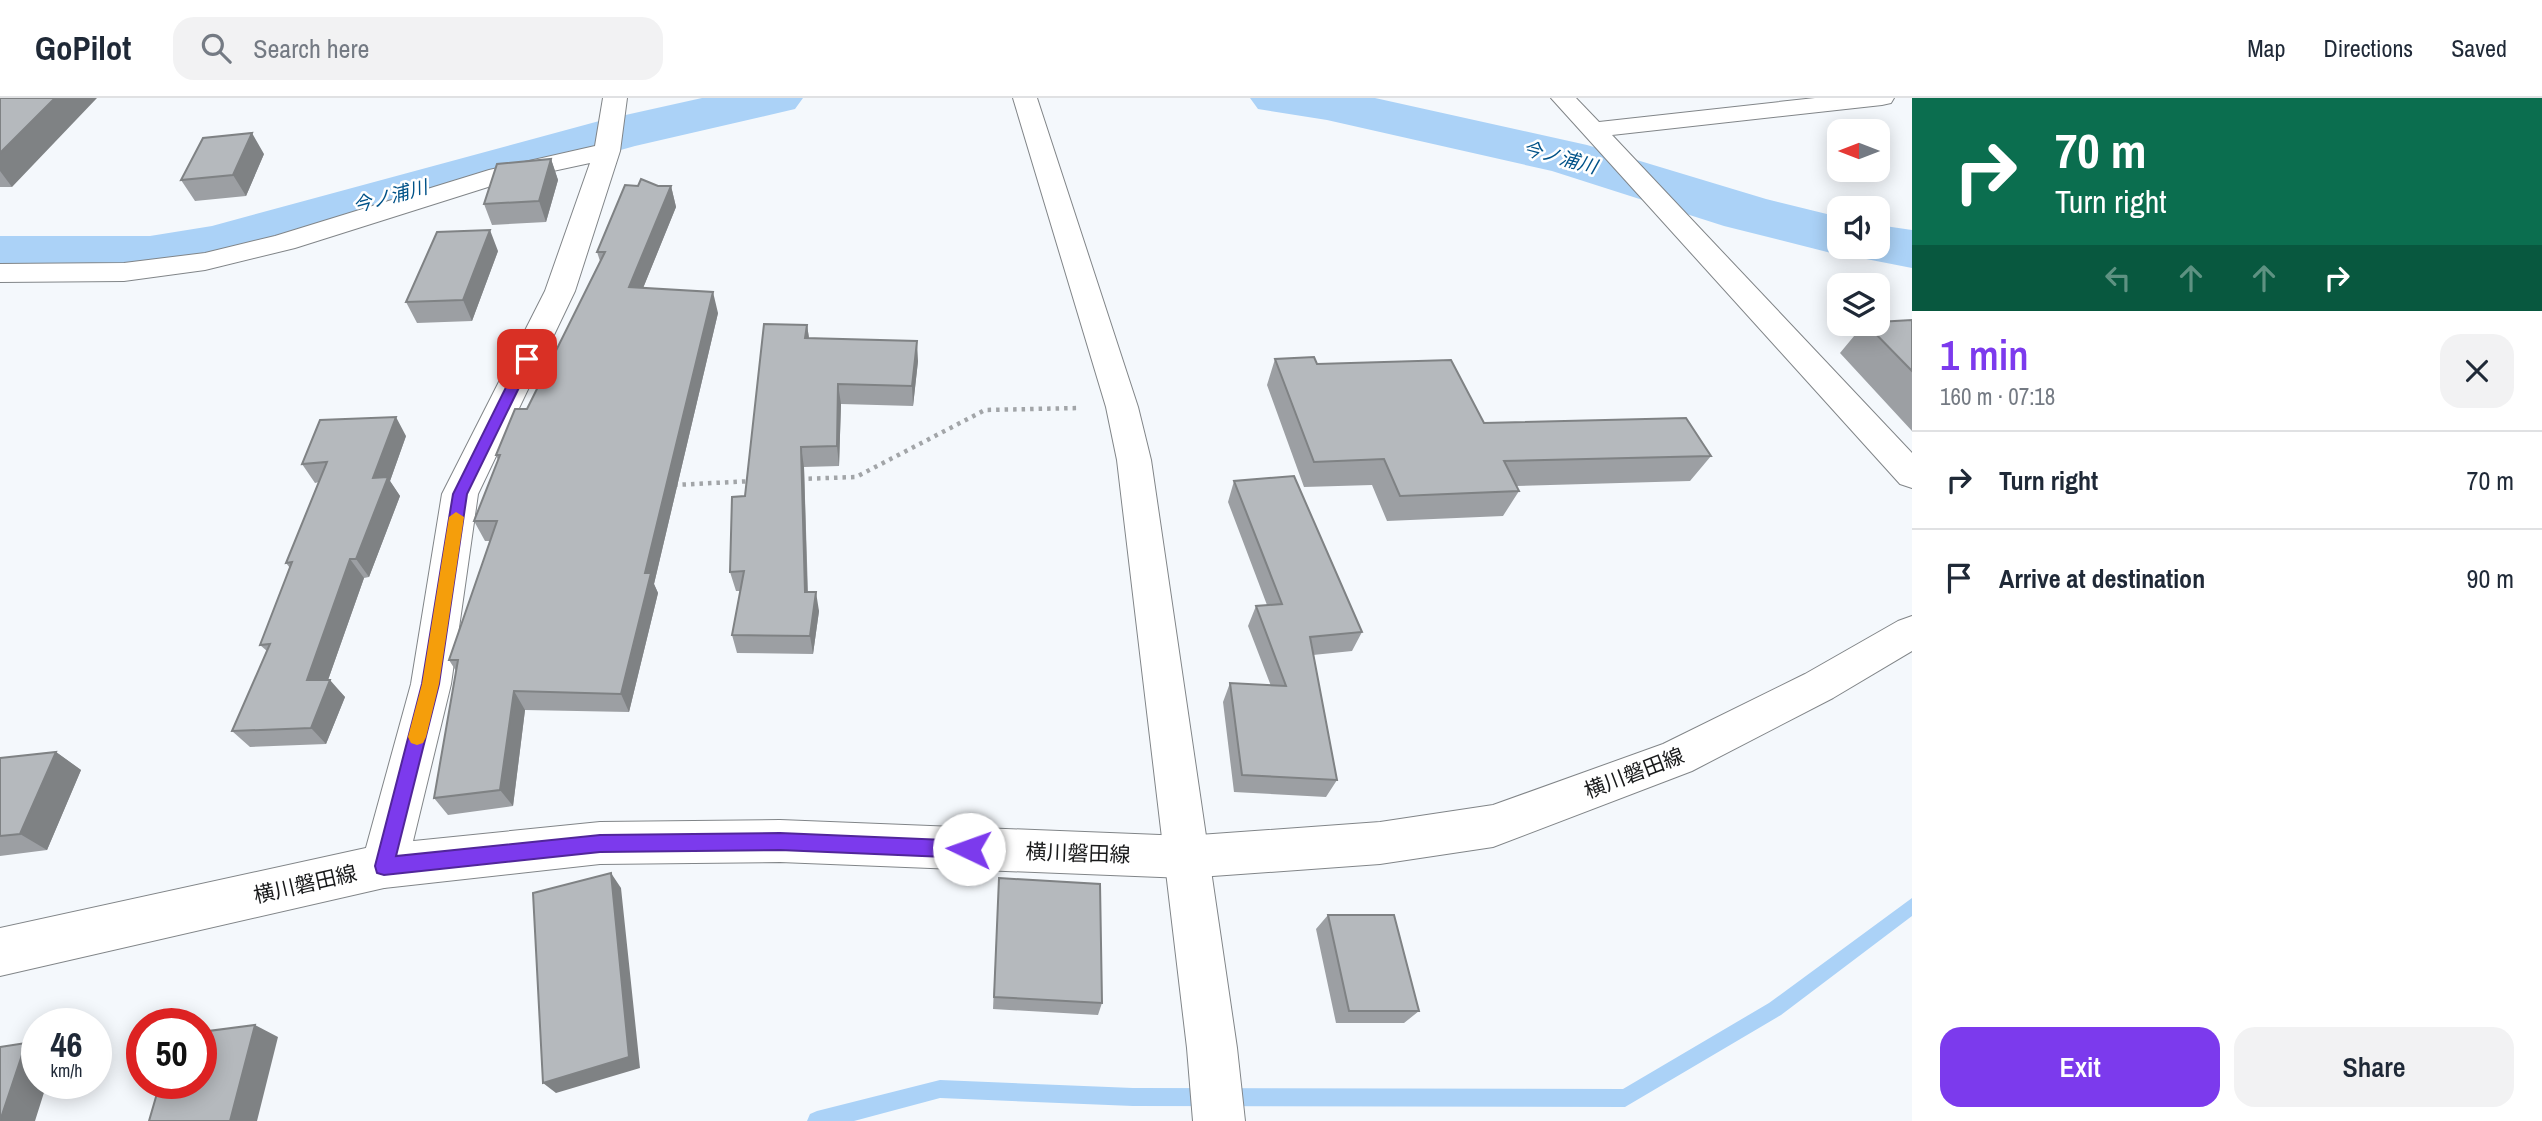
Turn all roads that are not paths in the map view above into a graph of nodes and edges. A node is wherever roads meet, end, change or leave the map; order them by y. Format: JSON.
{"nodes":[{"id":1,"x":1025,"y":98,"type":"edge"},
{"id":2,"x":1563,"y":98,"type":"edge"},
{"id":3,"x":1882,"y":98,"type":"edge"},
{"id":4,"x":614,"y":107,"type":"edge"},
{"id":5,"x":1592,"y":130,"type":"junction"},
{"id":6,"x":607,"y":151,"type":"junction"},
{"id":7,"x":0,"y":274,"type":"edge"},
{"id":8,"x":1912,"y":475,"type":"edge"},
{"id":9,"x":1912,"y":632,"type":"edge"},
{"id":10,"x":1185,"y":857,"type":"junction"},
{"id":11,"x":384,"y":866,"type":"junction"},
{"id":12,"x":0,"y":953,"type":"edge"},
{"id":13,"x":1219,"y":1121,"type":"edge"}],
"edges":[{"from":1,"to":10,"type":"street"},
{"from":2,"to":5,"type":"street"},
{"from":3,"to":5,"type":"street"},
{"from":4,"to":6,"type":"street"},
{"from":5,"to":8,"type":"street"},
{"from":6,"to":7,"type":"street"},
{"from":6,"to":11,"type":"street"},
{"from":9,"to":10,"type":"street","name":"横川磐田線"},
{"from":10,"to":11,"type":"street","name":"横川磐田線"},
{"from":10,"to":13,"type":"street"},
{"from":11,"to":12,"type":"street","name":"横川磐田線"}]}
